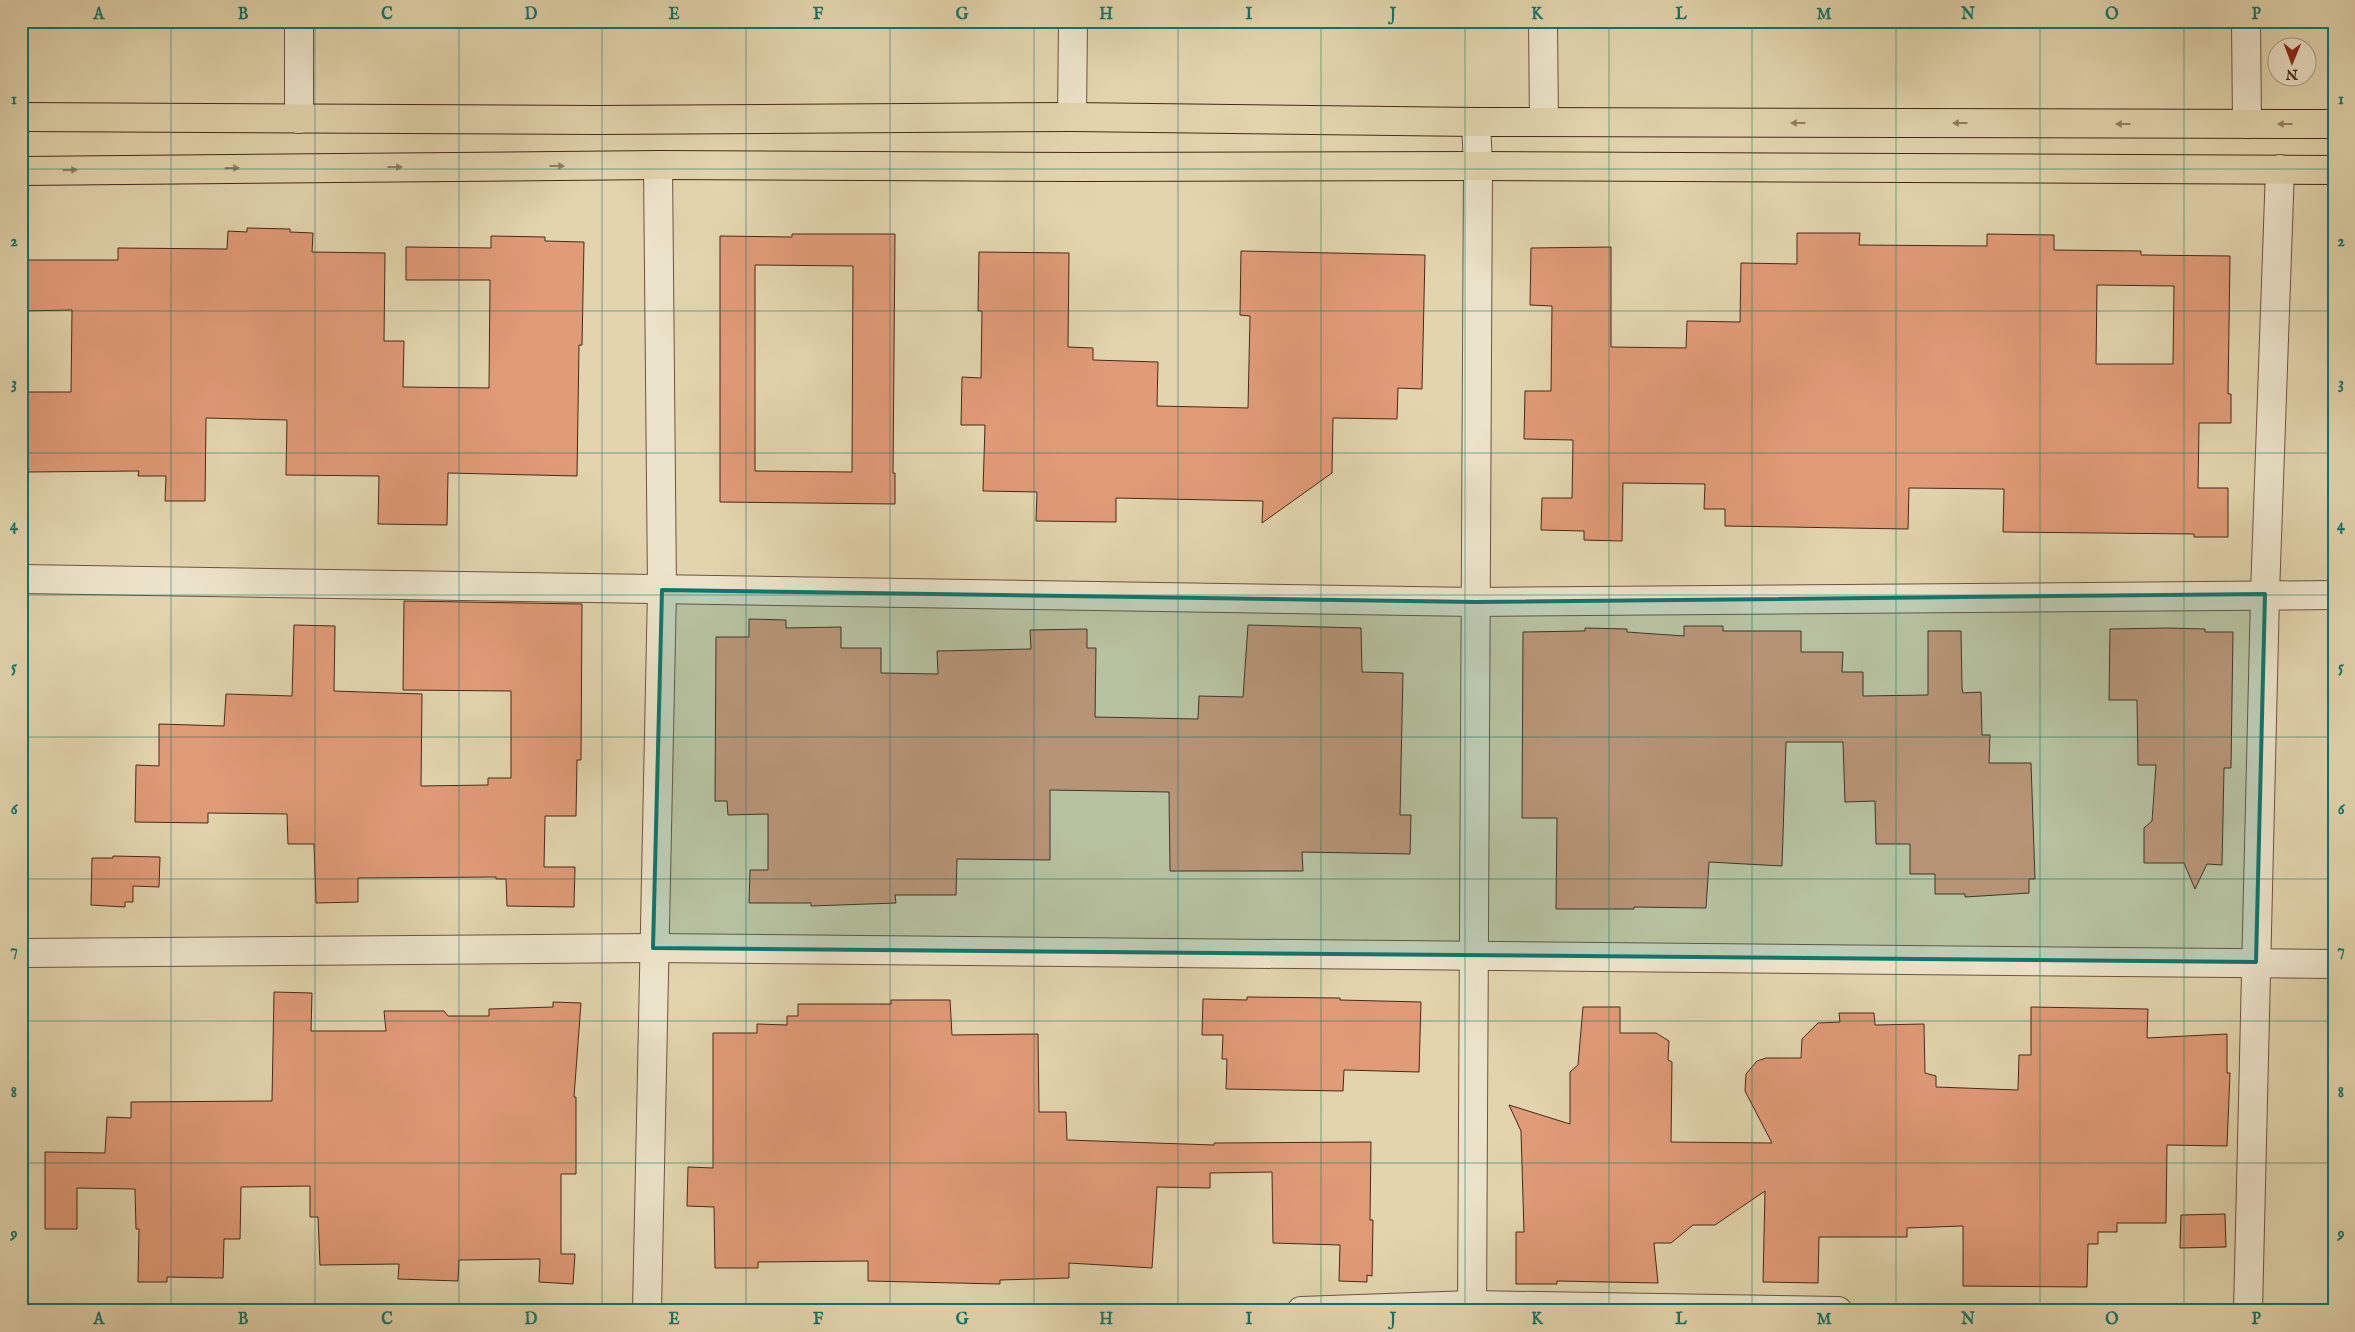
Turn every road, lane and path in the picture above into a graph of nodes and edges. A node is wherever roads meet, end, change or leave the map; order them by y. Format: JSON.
{"nodes":[{"id":1,"x":298,"y":21,"type":"edge"},
{"id":2,"x":1073,"y":21,"type":"edge"},
{"id":3,"x":1544,"y":21,"type":"edge"},
{"id":4,"x":2246,"y":21,"type":"edge"},
{"id":5,"x":1072,"y":117,"type":"junction"},
{"id":6,"x":21,"y":118,"type":"edge"},
{"id":7,"x":299,"y":119,"type":"junction"},
{"id":8,"x":1476,"y":122,"type":"junction"},
{"id":9,"x":1544,"y":122,"type":"junction"},
{"id":10,"x":2247,"y":124,"type":"junction"},
{"id":11,"x":2334,"y":124,"type":"edge"},
{"id":12,"x":658,"y":165,"type":"junction"},
{"id":13,"x":1478,"y":166,"type":"junction"},
{"id":14,"x":2280,"y":169,"type":"junction"},
{"id":15,"x":2334,"y":170,"type":"edge"},
{"id":16,"x":21,"y":171,"type":"edge"},
{"id":17,"x":21,"y":579,"type":"edge"},
{"id":18,"x":662,"y":590,"type":"junction"},
{"id":19,"x":2265,"y":594,"type":"junction"},
{"id":20,"x":2334,"y":595,"type":"edge"},
{"id":21,"x":1475,"y":602,"type":"junction"},
{"id":22,"x":653,"y":948,"type":"junction"},
{"id":23,"x":21,"y":953,"type":"edge"},
{"id":24,"x":1474,"y":955,"type":"junction"},
{"id":25,"x":2256,"y":962,"type":"junction"},
{"id":26,"x":2334,"y":964,"type":"edge"},
{"id":27,"x":1472,"y":1308,"type":"edge"},
{"id":28,"x":647,"y":1311,"type":"edge"},
{"id":29,"x":1301,"y":1311,"type":"edge"},
{"id":30,"x":1830,"y":1311,"type":"edge"},
{"id":31,"x":1838,"y":1311,"type":"edge"},
{"id":32,"x":2248,"y":1311,"type":"edge"}],
"edges":[{"from":1,"to":7,"type":"street"},
{"from":2,"to":5,"type":"street"},
{"from":3,"to":9,"type":"street"},
{"from":4,"to":10,"type":"street"},
{"from":5,"to":7,"type":"main road"},
{"from":5,"to":8,"type":"main road"},
{"from":6,"to":7,"type":"main road"},
{"from":8,"to":9,"type":"main road"},
{"from":8,"to":13,"type":"street"},
{"from":10,"to":9,"type":"main road","one_way":true},
{"from":11,"to":10,"type":"main road","one_way":true},
{"from":12,"to":13,"type":"main road"},
{"from":16,"to":12,"type":"main road","one_way":true},
{"from":12,"to":18,"type":"street"},
{"from":13,"to":14,"type":"main road"},
{"from":13,"to":21,"type":"street"},
{"from":14,"to":15,"type":"main road"},
{"from":14,"to":19,"type":"street"},
{"from":17,"to":18,"type":"street"},
{"from":18,"to":21,"type":"street"},
{"from":18,"to":22,"type":"street"},
{"from":19,"to":20,"type":"street"},
{"from":19,"to":21,"type":"street"},
{"from":19,"to":25,"type":"street"},
{"from":21,"to":24,"type":"street"},
{"from":22,"to":23,"type":"street"},
{"from":22,"to":24,"type":"street"},
{"from":22,"to":28,"type":"street"},
{"from":24,"to":25,"type":"street"},
{"from":24,"to":27,"type":"street"},
{"from":25,"to":26,"type":"street"},
{"from":25,"to":32,"type":"street"},
{"from":27,"to":29,"type":"street"},
{"from":27,"to":30,"type":"street"},
{"from":30,"to":31,"type":"street"}]}
